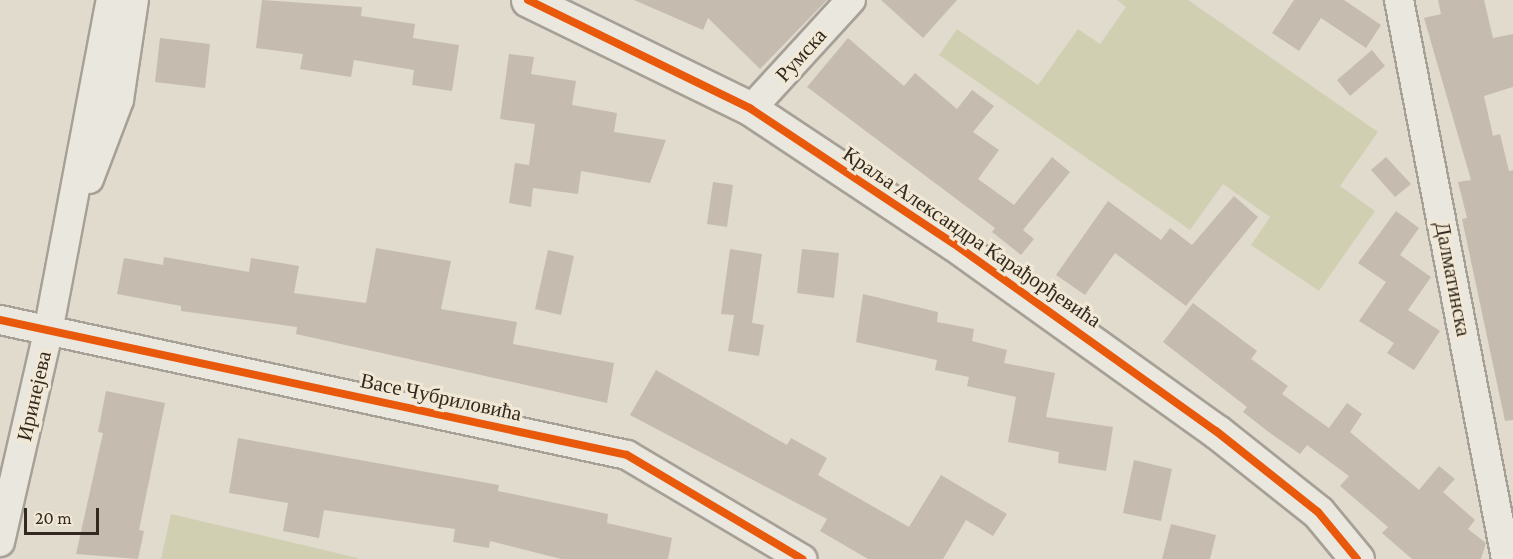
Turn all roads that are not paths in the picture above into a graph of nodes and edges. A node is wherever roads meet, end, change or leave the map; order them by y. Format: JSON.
{"nodes":[{"id":1,"x":111,"y":0,"type":"edge"},
{"id":2,"x":134,"y":0,"type":"edge"},
{"id":3,"x":528,"y":0,"type":"edge"},
{"id":4,"x":851,"y":0,"type":"edge"},
{"id":5,"x":1399,"y":0,"type":"edge"},
{"id":6,"x":751,"y":109,"type":"junction"},
{"id":7,"x":71,"y":213,"type":"junction"},
{"id":8,"x":0,"y":320,"type":"edge"},
{"id":9,"x":48,"y":332,"type":"junction"},
{"id":10,"x":0,"y":542,"type":"edge"},
{"id":11,"x":802,"y":559,"type":"edge"},
{"id":12,"x":1358,"y":559,"type":"edge"},
{"id":13,"x":1506,"y":559,"type":"edge"}],
"edges":[{"from":1,"to":7,"type":"street","name":"Иринејева"},
{"from":2,"to":7,"type":"street","name":"Иринејева"},
{"from":3,"to":6,"type":"street","name":"Краља Александра Карађорђевића"},
{"from":4,"to":6,"type":"street","name":"Румска"},
{"from":5,"to":13,"type":"street","name":"Далматинска"},
{"from":6,"to":12,"type":"street","name":"Краља Александра Карађорђевића"},
{"from":7,"to":9,"type":"street","name":"Иринејева"},
{"from":8,"to":9,"type":"street","name":"Васе Чубриловића"},
{"from":9,"to":10,"type":"street","name":"Иринејева"},
{"from":9,"to":11,"type":"street","name":"Васе Чубриловића"}]}
